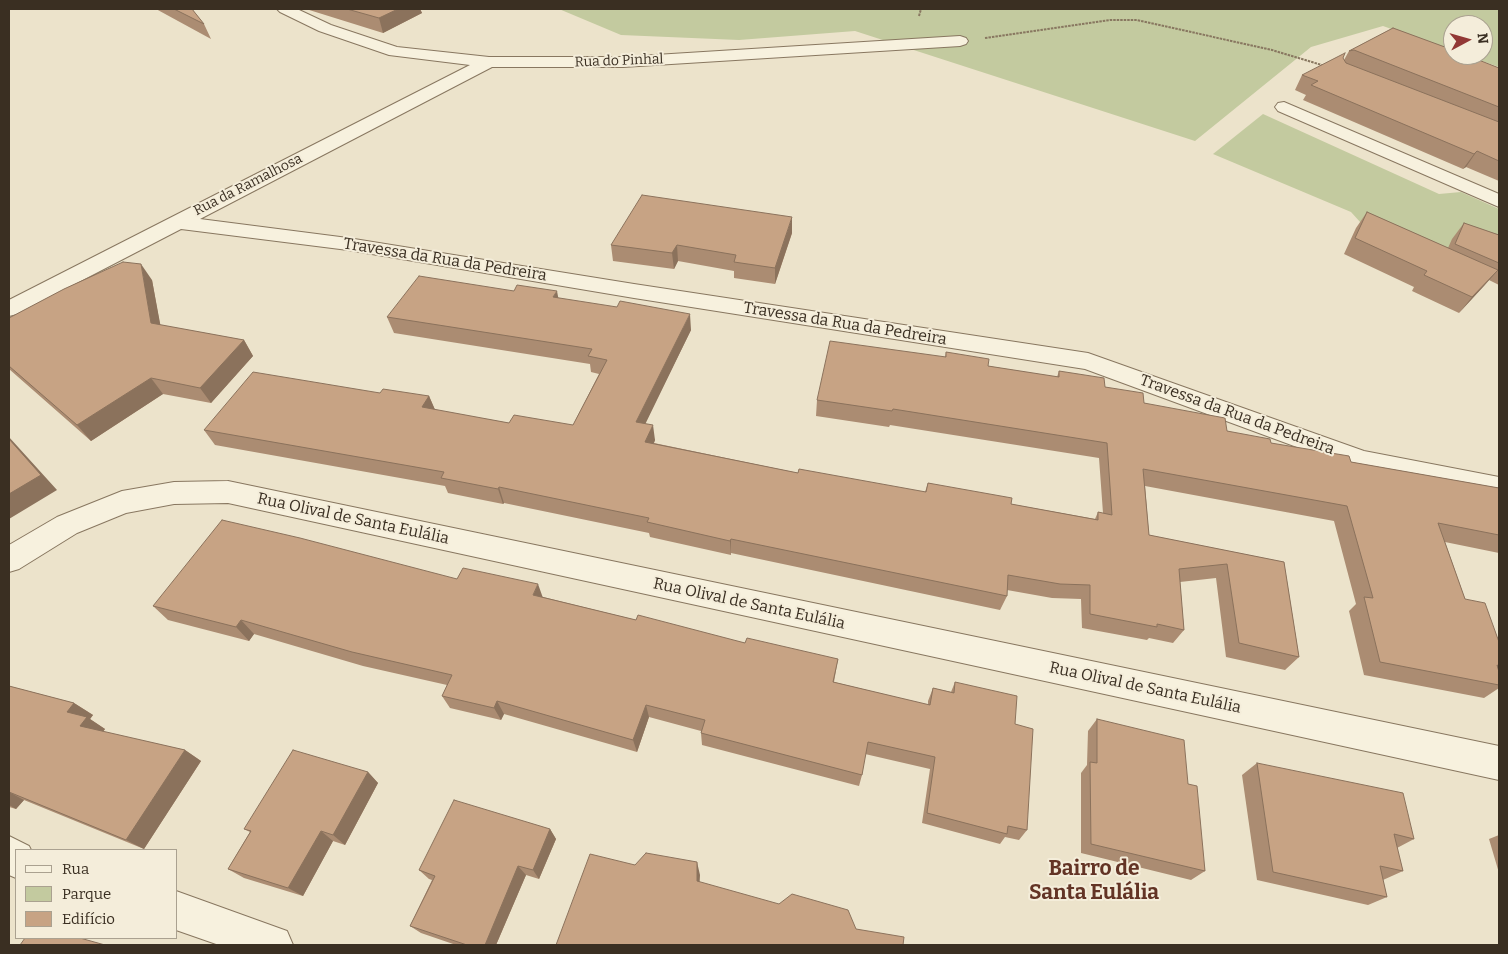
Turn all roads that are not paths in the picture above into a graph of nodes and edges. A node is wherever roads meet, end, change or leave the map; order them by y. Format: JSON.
{"nodes":[{"id":1,"x":285,"y":9,"type":"edge"},
{"id":2,"x":960,"y":41,"type":"road end"},
{"id":3,"x":489,"y":62,"type":"junction"},
{"id":4,"x":1284,"y":107,"type":"dead end"},
{"id":5,"x":1499,"y":201,"type":"edge"},
{"id":6,"x":175,"y":222,"type":"junction"},
{"id":7,"x":9,"y":309,"type":"edge"},
{"id":8,"x":1499,"y":488,"type":"edge"},
{"id":9,"x":9,"y":560,"type":"edge"},
{"id":10,"x":1499,"y":763,"type":"edge"},
{"id":11,"x":178,"y":911,"type":"edge"},
{"id":12,"x":273,"y":945,"type":"edge"}],
"edges":[{"from":1,"to":3,"type":"street","name":"Rua do Pinhal"},
{"from":2,"to":3,"type":"street","name":"Rua do Pinhal"},
{"from":3,"to":6,"type":"street","name":"Rua da Ramalhosa"},
{"from":4,"to":5,"type":"street"},
{"from":6,"to":7,"type":"street","name":"Rua da Ramalhosa"},
{"from":6,"to":8,"type":"street","name":"Travessa da Rua da Pedreira"},
{"from":9,"to":10,"type":"street","name":"Rua Olival de Santa Eulália"},
{"from":11,"to":12,"type":"street"}]}
